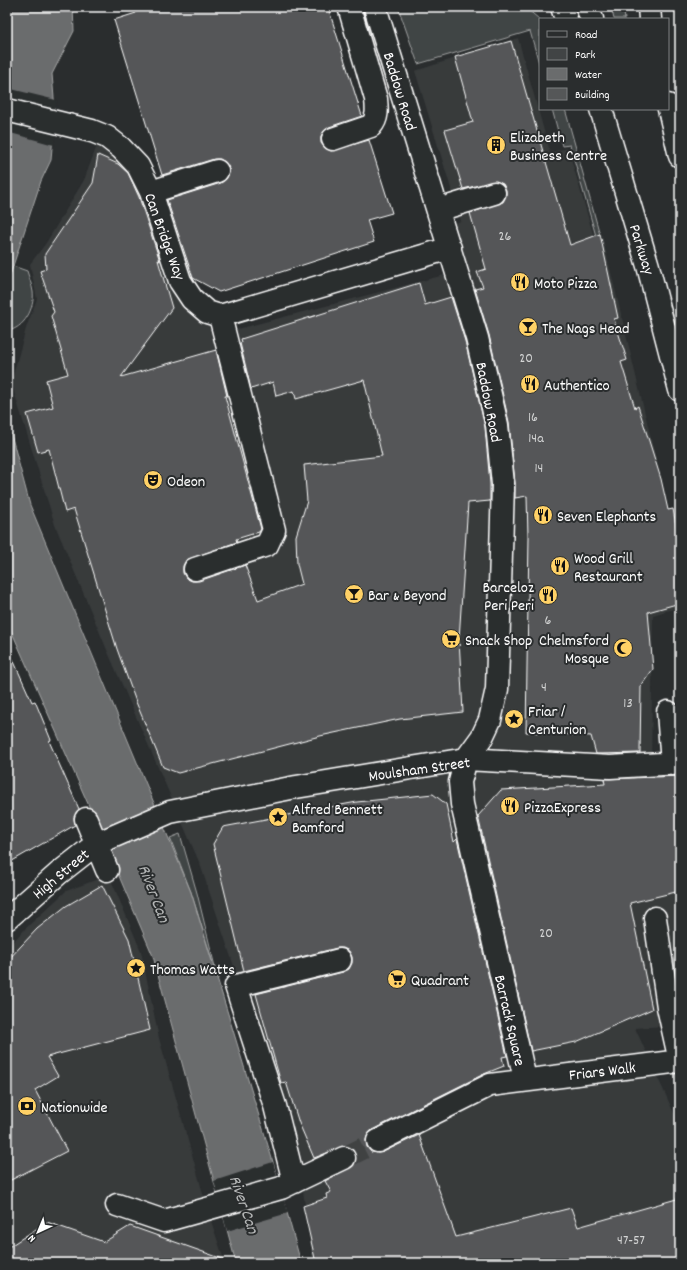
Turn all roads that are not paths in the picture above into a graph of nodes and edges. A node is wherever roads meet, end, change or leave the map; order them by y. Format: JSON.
{"nodes":[{"id":1,"x":349,"y":7,"type":"edge"},
{"id":2,"x":374,"y":7,"type":"edge"},
{"id":3,"x":562,"y":7,"type":"edge"},
{"id":4,"x":587,"y":7,"type":"edge"},
{"id":5,"x":649,"y":7,"type":"edge"},
{"id":6,"x":653,"y":7,"type":"edge"},
{"id":7,"x":566,"y":18,"type":"edge"},
{"id":8,"x":592,"y":18,"type":"edge"},
{"id":9,"x":650,"y":18,"type":"edge"},
{"id":10,"x":650,"y":18,"type":"edge"},
{"id":11,"x":7,"y":110,"type":"edge"},
{"id":12,"x":600,"y":110,"type":"edge"},
{"id":13,"x":669,"y":110,"type":"edge"},
{"id":14,"x":333,"y":139,"type":"dead end"},
{"id":15,"x":680,"y":156,"type":"edge"},
{"id":16,"x":217,"y":171,"type":"dead end"},
{"id":17,"x":151,"y":192,"type":"junction"},
{"id":18,"x":494,"y":193,"type":"dead end"},
{"id":19,"x":438,"y":210,"type":"junction"},
{"id":20,"x":450,"y":248,"type":"junction"},
{"id":21,"x":220,"y":316,"type":"junction"},
{"id":22,"x":680,"y":390,"type":"edge"},
{"id":23,"x":195,"y":569,"type":"dead end"},
{"id":24,"x":668,"y":712,"type":"dead end"},
{"id":25,"x":466,"y":759,"type":"junction"},
{"id":26,"x":676,"y":764,"type":"edge"},
{"id":27,"x":462,"y":804,"type":"joint"},
{"id":28,"x":170,"y":812,"type":"joint"},
{"id":29,"x":86,"y":819,"type":"dead end"},
{"id":30,"x":98,"y":843,"type":"junction"},
{"id":31,"x":107,"y":870,"type":"dead end"},
{"id":32,"x":655,"y":918,"type":"dead end"},
{"id":33,"x":7,"y":919,"type":"edge"},
{"id":34,"x":340,"y":960,"type":"dead end"},
{"id":35,"x":680,"y":1061,"type":"edge"},
{"id":36,"x":525,"y":1079,"type":"junction"},
{"id":37,"x":378,"y":1141,"type":"tunnel mouth"},
{"id":38,"x":344,"y":1158,"type":"tunnel mouth"},
{"id":39,"x":288,"y":1185,"type":"junction"},
{"id":40,"x":117,"y":1205,"type":"dead end"}],
"edges":[{"from":1,"to":14,"type":"street"},
{"from":2,"to":19,"type":"street","name":"Baddow Road"},
{"from":3,"to":7,"type":"street"},
{"from":4,"to":8,"type":"street"},
{"from":5,"to":9,"type":"street"},
{"from":6,"to":10,"type":"street"},
{"from":11,"to":17,"type":"street","name":"Can Bridge Way"},
{"from":12,"to":22,"type":"street","name":"Parkway"},
{"from":13,"to":15,"type":"street"},
{"from":16,"to":17,"type":"street"},
{"from":17,"to":21,"type":"street","name":"Can Bridge Way"},
{"from":18,"to":19,"type":"street"},
{"from":19,"to":20,"type":"street","name":"Baddow Road"},
{"from":20,"to":21,"type":"street"},
{"from":20,"to":25,"type":"street","name":"Baddow Road"},
{"from":21,"to":23,"type":"street"},
{"from":24,"to":26,"type":"street","name":"Moulsham Street"},
{"from":25,"to":26,"type":"street","name":"Moulsham Street"},
{"from":25,"to":27,"type":"street","name":"Baddow Road"},
{"from":25,"to":28,"type":"street","name":"Moulsham Street"},
{"from":27,"to":36,"type":"street","name":"Barrack Square"},
{"from":28,"to":30,"type":"street","name":"High Street"},
{"from":29,"to":30,"type":"street","name":"High Street"},
{"from":30,"to":31,"type":"street","name":"High Street"},
{"from":30,"to":33,"type":"street","name":"High Street"},
{"from":32,"to":35,"type":"street"},
{"from":34,"to":39,"type":"street"},
{"from":35,"to":36,"type":"street","name":"Friars Walk"},
{"from":36,"to":37,"type":"street","name":"Barrack Square"},
{"from":38,"to":39,"type":"street"},
{"from":39,"to":40,"type":"street"}]}
